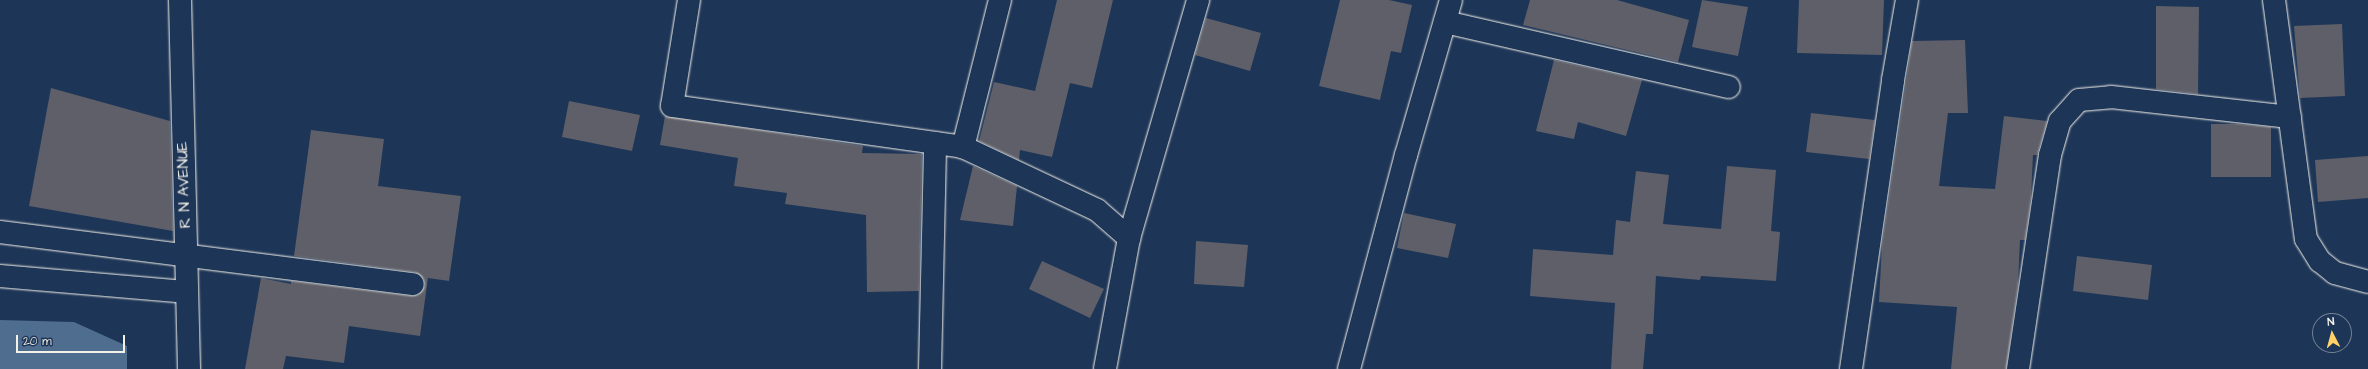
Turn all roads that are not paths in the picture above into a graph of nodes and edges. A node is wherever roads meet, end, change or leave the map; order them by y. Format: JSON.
{"nodes":[{"id":1,"x":180,"y":0,"type":"edge"},
{"id":2,"x":689,"y":0,"type":"edge"},
{"id":3,"x":1000,"y":0,"type":"edge"},
{"id":4,"x":1198,"y":0,"type":"edge"},
{"id":5,"x":1451,"y":0,"type":"edge"},
{"id":6,"x":1907,"y":0,"type":"edge"},
{"id":7,"x":2274,"y":0,"type":"edge"},
{"id":8,"x":1445,"y":22,"type":"junction"},
{"id":9,"x":1729,"y":87,"type":"dead end"},
{"id":10,"x":2290,"y":117,"type":"junction"},
{"id":11,"x":934,"y":143,"type":"junction"},
{"id":12,"x":963,"y":147,"type":"junction"},
{"id":13,"x":0,"y":232,"type":"edge"},
{"id":14,"x":1129,"y":238,"type":"junction"},
{"id":15,"x":187,"y":257,"type":"junction"},
{"id":16,"x":0,"y":276,"type":"edge"},
{"id":17,"x":2368,"y":282,"type":"edge"},
{"id":18,"x":414,"y":284,"type":"dead end"},
{"id":19,"x":185,"y":292,"type":"junction"},
{"id":20,"x":189,"y":369,"type":"edge"},
{"id":21,"x":930,"y":369,"type":"edge"},
{"id":22,"x":1105,"y":369,"type":"edge"},
{"id":23,"x":1349,"y":369,"type":"edge"},
{"id":24,"x":1851,"y":369,"type":"edge"},
{"id":25,"x":2018,"y":369,"type":"edge"}],
"edges":[{"from":1,"to":15,"type":"street","name":"R N AVENUE"},
{"from":2,"to":11,"type":"street"},
{"from":3,"to":12,"type":"street"},
{"from":4,"to":14,"type":"street"},
{"from":5,"to":8,"type":"street"},
{"from":6,"to":24,"type":"street"},
{"from":7,"to":10,"type":"street"},
{"from":8,"to":9,"type":"street"},
{"from":8,"to":23,"type":"street"},
{"from":10,"to":17,"type":"street"},
{"from":10,"to":25,"type":"street"},
{"from":11,"to":12,"type":"street"},
{"from":11,"to":21,"type":"street"},
{"from":12,"to":14,"type":"street"},
{"from":13,"to":15,"type":"street"},
{"from":14,"to":22,"type":"street"},
{"from":15,"to":18,"type":"street"},
{"from":15,"to":19,"type":"street","name":"R N AVENUE"},
{"from":16,"to":19,"type":"street"},
{"from":19,"to":20,"type":"street","name":"R N AVENUE"}]}
